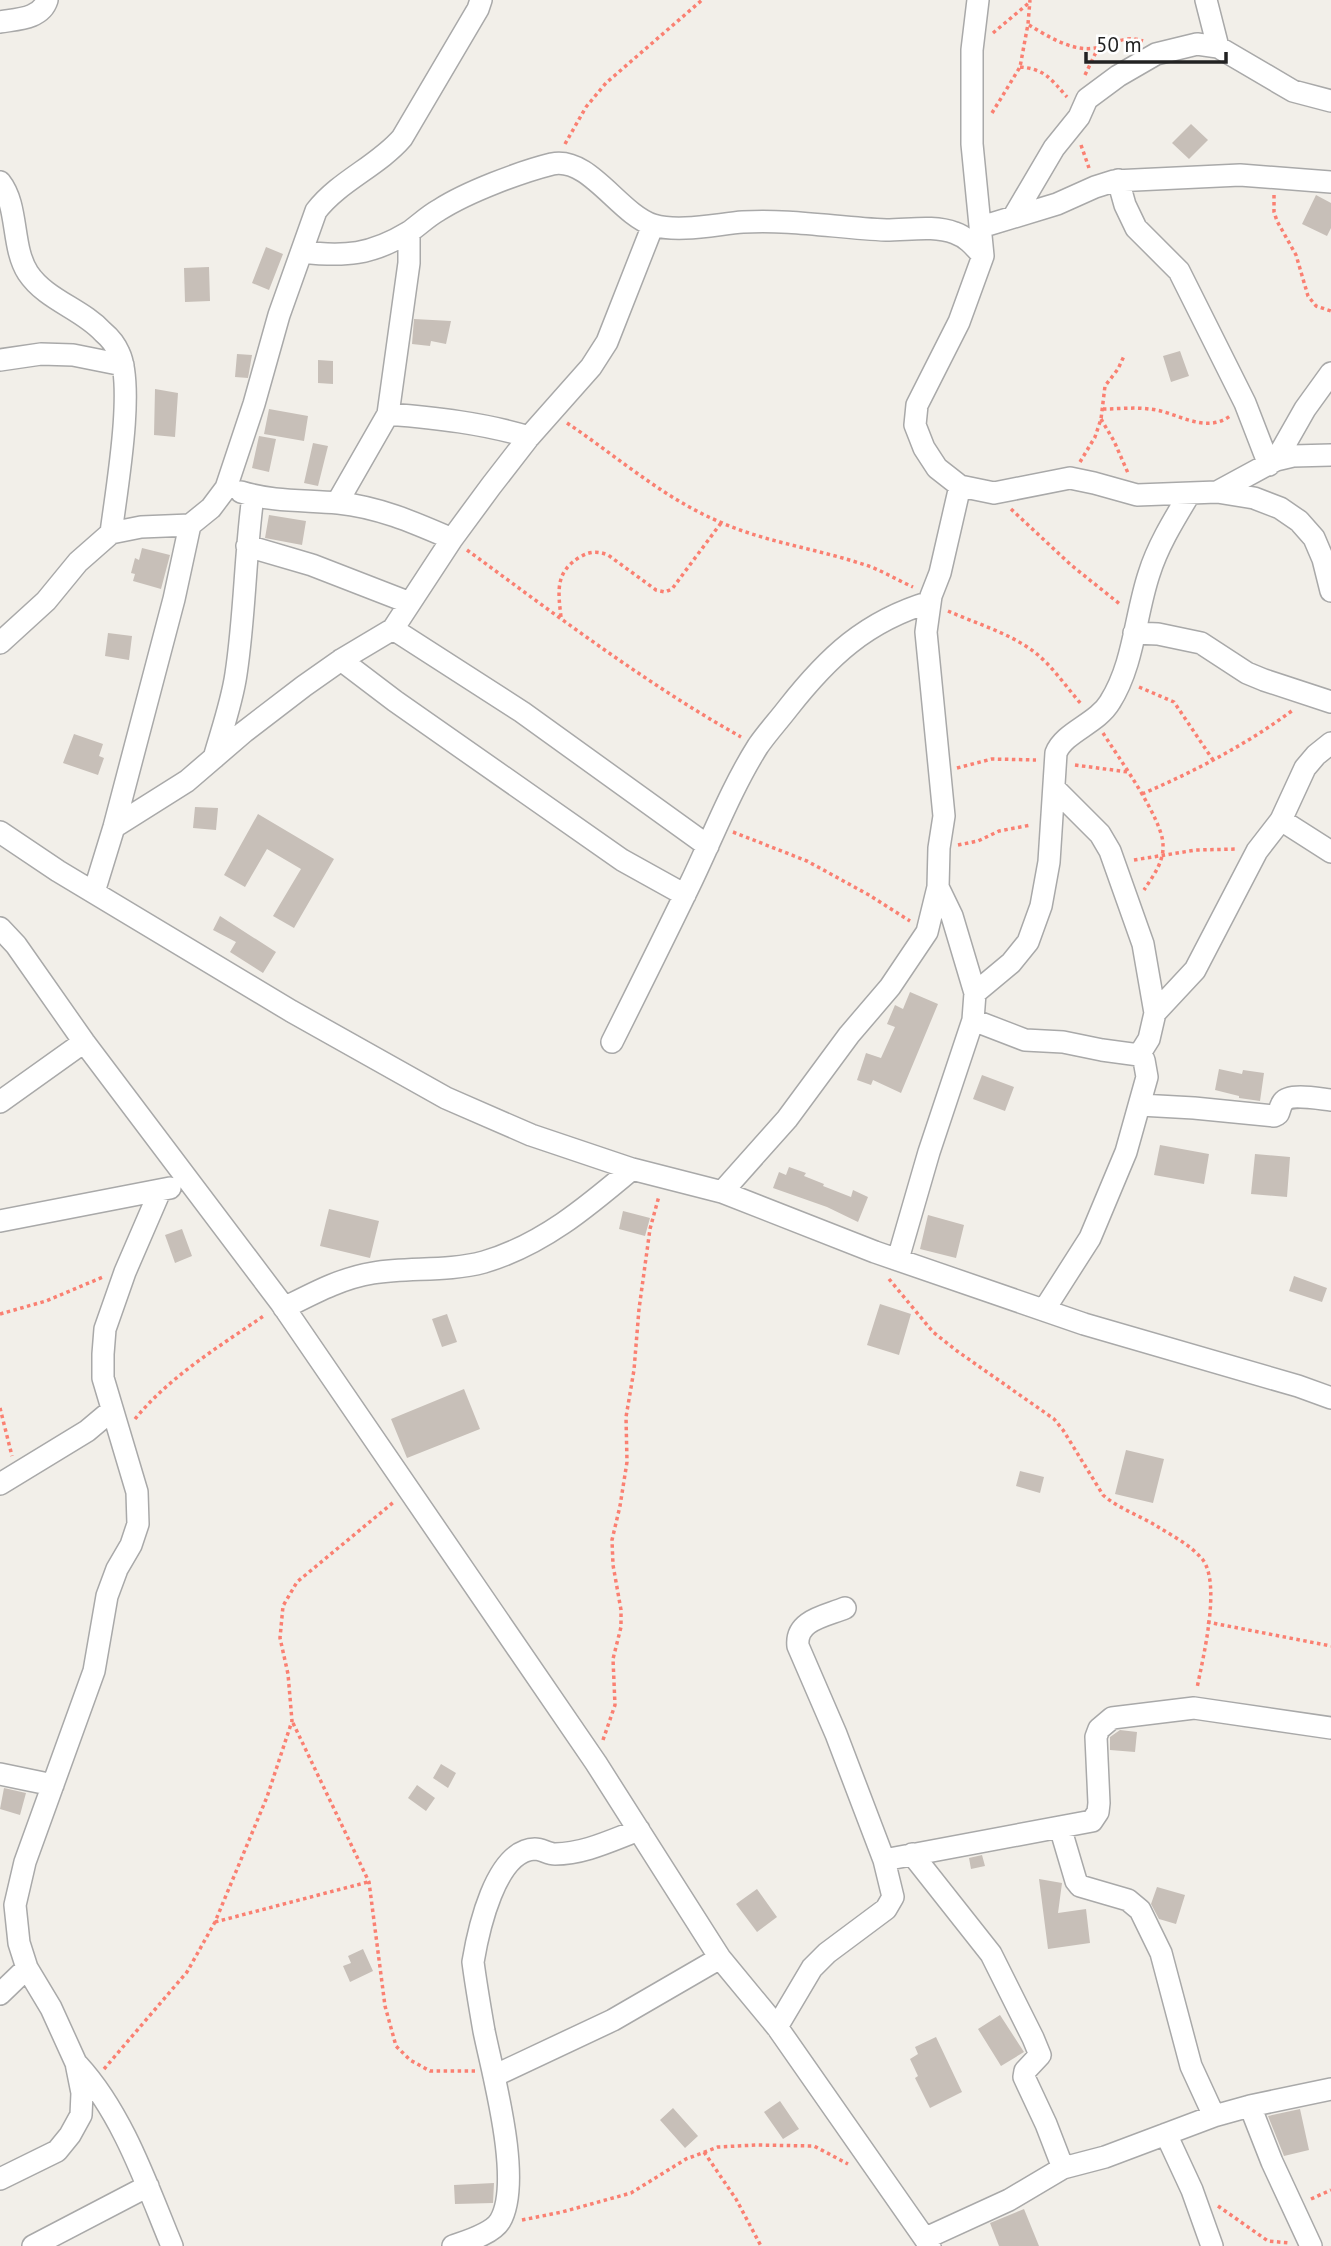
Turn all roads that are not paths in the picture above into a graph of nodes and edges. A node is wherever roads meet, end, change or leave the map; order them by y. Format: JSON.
{"nodes":[{"id":1,"x":47,"y":0,"type":"edge"},
{"id":2,"x":481,"y":0,"type":"edge"},
{"id":3,"x":978,"y":0,"type":"edge"},
{"id":4,"x":1206,"y":0,"type":"edge"},
{"id":5,"x":0,"y":22,"type":"edge"},
{"id":6,"x":1218,"y":47,"type":"junction"},
{"id":7,"x":1331,"y":101,"type":"edge"},
{"id":8,"x":1118,"y":180,"type":"junction"},
{"id":9,"x":0,"y":182,"type":"edge"},
{"id":10,"x":1331,"y":182,"type":"edge"},
{"id":11,"x":1014,"y":216,"type":"junction"},
{"id":12,"x":653,"y":225,"type":"junction"},
{"id":13,"x":981,"y":227,"type":"junction"},
{"id":14,"x":409,"y":232,"type":"junction"},
{"id":15,"x":302,"y":252,"type":"junction"},
{"id":16,"x":983,"y":256,"type":"junction"},
{"id":17,"x":0,"y":360,"type":"edge"},
{"id":18,"x":123,"y":365,"type":"junction"},
{"id":19,"x":1331,"y":373,"type":"edge"},
{"id":20,"x":388,"y":414,"type":"junction"},
{"id":21,"x":529,"y":437,"type":"junction"},
{"id":22,"x":1331,"y":455,"type":"edge"},
{"id":23,"x":1272,"y":463,"type":"junction"},
{"id":24,"x":960,"y":486,"type":"junction"},
{"id":25,"x":226,"y":488,"type":"junction"},
{"id":26,"x":1217,"y":492,"type":"junction"},
{"id":27,"x":1190,"y":493,"type":"junction"},
{"id":28,"x":253,"y":496,"type":"junction"},
{"id":29,"x":337,"y":503,"type":"junction"},
{"id":30,"x":190,"y":525,"type":"junction"},
{"id":31,"x":111,"y":533,"type":"junction"},
{"id":32,"x":452,"y":539,"type":"junction"},
{"id":33,"x":247,"y":546,"type":"junction"},
{"id":34,"x":1331,"y":591,"type":"edge"},
{"id":35,"x":930,"y":599,"type":"junction"},
{"id":36,"x":410,"y":603,"type":"junction"},
{"id":37,"x":1136,"y":627,"type":"junction"},
{"id":38,"x":393,"y":629,"type":"junction"},
{"id":39,"x":0,"y":643,"type":"edge"},
{"id":40,"x":341,"y":660,"type":"junction"},
{"id":41,"x":1321,"y":699,"type":"edge"},
{"id":42,"x":1331,"y":743,"type":"edge"},
{"id":43,"x":213,"y":760,"type":"junction"},
{"id":44,"x":1055,"y":789,"type":"junction"},
{"id":45,"x":1281,"y":820,"type":"junction"},
{"id":46,"x":114,"y":827,"type":"junction"},
{"id":47,"x":0,"y":832,"type":"edge"},
{"id":48,"x":713,"y":836,"type":"junction"},
{"id":49,"x":1331,"y":852,"type":"edge"},
{"id":50,"x":938,"y":887,"type":"junction"},
{"id":51,"x":94,"y":892,"type":"junction"},
{"id":52,"x":685,"y":895,"type":"junction"},
{"id":53,"x":0,"y":929,"type":"edge"},
{"id":54,"x":8,"y":949,"type":"edge"},
{"id":55,"x":975,"y":992,"type":"junction"},
{"id":56,"x":1155,"y":1013,"type":"junction"},
{"id":57,"x":972,"y":1020,"type":"junction"},
{"id":58,"x":84,"y":1042,"type":"junction"},
{"id":59,"x":612,"y":1042,"type":"dead end"},
{"id":60,"x":1139,"y":1055,"type":"junction"},
{"id":61,"x":1331,"y":1100,"type":"edge"},
{"id":62,"x":0,"y":1102,"type":"edge"},
{"id":63,"x":1140,"y":1105,"type":"junction"},
{"id":64,"x":632,"y":1169,"type":"junction"},
{"id":65,"x":189,"y":1183,"type":"junction"},
{"id":66,"x":160,"y":1191,"type":"junction"},
{"id":67,"x":722,"y":1192,"type":"junction"},
{"id":68,"x":0,"y":1221,"type":"edge"},
{"id":69,"x":893,"y":1268,"type":"junction"},
{"id":70,"x":282,"y":1306,"type":"junction"},
{"id":71,"x":1044,"y":1310,"type":"junction"},
{"id":72,"x":1331,"y":1398,"type":"edge"},
{"id":73,"x":112,"y":1410,"type":"junction"},
{"id":74,"x":8,"y":1480,"type":"edge"},
{"id":75,"x":845,"y":1608,"type":"dead end"},
{"id":76,"x":1331,"y":1728,"type":"edge"},
{"id":77,"x":0,"y":1774,"type":"edge"},
{"id":78,"x":53,"y":1785,"type":"junction"},
{"id":79,"x":1059,"y":1827,"type":"junction"},
{"id":80,"x":639,"y":1830,"type":"junction"},
{"id":81,"x":912,"y":1854,"type":"junction"},
{"id":82,"x":884,"y":1860,"type":"junction"},
{"id":83,"x":720,"y":1958,"type":"junction"},
{"id":84,"x":27,"y":1968,"type":"junction"},
{"id":85,"x":0,"y":1994,"type":"edge"},
{"id":86,"x":776,"y":2027,"type":"junction"},
{"id":87,"x":76,"y":2063,"type":"junction"},
{"id":88,"x":493,"y":2073,"type":"junction"},
{"id":89,"x":1331,"y":2089,"type":"edge"},
{"id":90,"x":1250,"y":2106,"type":"junction"},
{"id":91,"x":1214,"y":2116,"type":"junction"},
{"id":92,"x":1166,"y":2134,"type":"junction"},
{"id":93,"x":1063,"y":2168,"type":"junction"},
{"id":94,"x":0,"y":2179,"type":"edge"},
{"id":95,"x":148,"y":2186,"type":"junction"},
{"id":96,"x":928,"y":2242,"type":"edge"},
{"id":97,"x":1310,"y":2244,"type":"edge"},
{"id":98,"x":456,"y":2245,"type":"edge"},
{"id":99,"x":33,"y":2246,"type":"edge"},
{"id":100,"x":172,"y":2246,"type":"edge"},
{"id":101,"x":1212,"y":2246,"type":"edge"}],
"edges":[{"from":1,"to":5,"type":"street"},
{"from":2,"to":15,"type":"street"},
{"from":3,"to":13,"type":"street"},
{"from":4,"to":6,"type":"street"},
{"from":6,"to":7,"type":"street"},
{"from":6,"to":11,"type":"street"},
{"from":8,"to":10,"type":"street"},
{"from":8,"to":11,"type":"street"},
{"from":8,"to":23,"type":"street"},
{"from":9,"to":18,"type":"street"},
{"from":11,"to":13,"type":"street"},
{"from":12,"to":14,"type":"street"},
{"from":12,"to":16,"type":"street"},
{"from":12,"to":21,"type":"street"},
{"from":13,"to":16,"type":"street"},
{"from":14,"to":15,"type":"street"},
{"from":14,"to":20,"type":"street"},
{"from":15,"to":25,"type":"street"},
{"from":16,"to":24,"type":"street"},
{"from":17,"to":18,"type":"street"},
{"from":18,"to":31,"type":"street"},
{"from":19,"to":23,"type":"street"},
{"from":20,"to":21,"type":"street"},
{"from":20,"to":29,"type":"street"},
{"from":21,"to":32,"type":"street"},
{"from":22,"to":23,"type":"street"},
{"from":23,"to":26,"type":"street"},
{"from":24,"to":27,"type":"street"},
{"from":24,"to":35,"type":"street"},
{"from":25,"to":28,"type":"street"},
{"from":25,"to":30,"type":"street"},
{"from":26,"to":27,"type":"street"},
{"from":26,"to":34,"type":"street"},
{"from":27,"to":37,"type":"street"},
{"from":28,"to":29,"type":"street"},
{"from":28,"to":33,"type":"street"},
{"from":29,"to":32,"type":"street"},
{"from":30,"to":31,"type":"street"},
{"from":30,"to":46,"type":"street"},
{"from":31,"to":39,"type":"street"},
{"from":32,"to":36,"type":"street"},
{"from":33,"to":36,"type":"street"},
{"from":33,"to":43,"type":"street"},
{"from":35,"to":48,"type":"street"},
{"from":35,"to":50,"type":"street"},
{"from":36,"to":38,"type":"street"},
{"from":37,"to":41,"type":"street"},
{"from":37,"to":44,"type":"street"},
{"from":38,"to":40,"type":"street"},
{"from":38,"to":48,"type":"street"},
{"from":40,"to":43,"type":"street"},
{"from":40,"to":52,"type":"street"},
{"from":42,"to":45,"type":"street"},
{"from":43,"to":46,"type":"street"},
{"from":44,"to":55,"type":"street"},
{"from":44,"to":56,"type":"street"},
{"from":45,"to":49,"type":"street"},
{"from":45,"to":56,"type":"street"},
{"from":46,"to":51,"type":"street"},
{"from":47,"to":51,"type":"street"},
{"from":48,"to":52,"type":"street"},
{"from":50,"to":55,"type":"street"},
{"from":50,"to":67,"type":"street"},
{"from":51,"to":64,"type":"street"},
{"from":52,"to":59,"type":"street"},
{"from":53,"to":54,"type":"street"},
{"from":54,"to":58,"type":"street"},
{"from":55,"to":57,"type":"street"},
{"from":56,"to":60,"type":"street"},
{"from":57,"to":60,"type":"street"},
{"from":57,"to":69,"type":"street"},
{"from":58,"to":62,"type":"street"},
{"from":58,"to":65,"type":"street"},
{"from":60,"to":63,"type":"street"},
{"from":61,"to":63,"type":"street"},
{"from":63,"to":71,"type":"street"},
{"from":64,"to":67,"type":"street"},
{"from":64,"to":70,"type":"street"},
{"from":65,"to":66,"type":"street"},
{"from":65,"to":70,"type":"street"},
{"from":66,"to":68,"type":"street"},
{"from":66,"to":73,"type":"street"},
{"from":67,"to":69,"type":"street"},
{"from":69,"to":71,"type":"street"},
{"from":70,"to":80,"type":"street"},
{"from":71,"to":72,"type":"street"},
{"from":73,"to":74,"type":"street"},
{"from":73,"to":78,"type":"street"},
{"from":75,"to":82,"type":"street"},
{"from":76,"to":79,"type":"street"},
{"from":77,"to":78,"type":"street"},
{"from":78,"to":84,"type":"street"},
{"from":79,"to":81,"type":"street"},
{"from":79,"to":91,"type":"street"},
{"from":80,"to":83,"type":"street"},
{"from":80,"to":88,"type":"street"},
{"from":81,"to":82,"type":"street"},
{"from":81,"to":93,"type":"street"},
{"from":82,"to":86,"type":"street"},
{"from":83,"to":86,"type":"street"},
{"from":83,"to":88,"type":"street"},
{"from":84,"to":85,"type":"street"},
{"from":84,"to":87,"type":"street"},
{"from":86,"to":96,"type":"street"},
{"from":87,"to":94,"type":"street"},
{"from":87,"to":95,"type":"street"},
{"from":88,"to":98,"type":"street"},
{"from":89,"to":90,"type":"street"},
{"from":90,"to":91,"type":"street"},
{"from":90,"to":97,"type":"street"},
{"from":91,"to":92,"type":"street"},
{"from":92,"to":93,"type":"street"},
{"from":92,"to":101,"type":"street"},
{"from":93,"to":96,"type":"street"},
{"from":95,"to":99,"type":"street"},
{"from":95,"to":100,"type":"street"}]}
